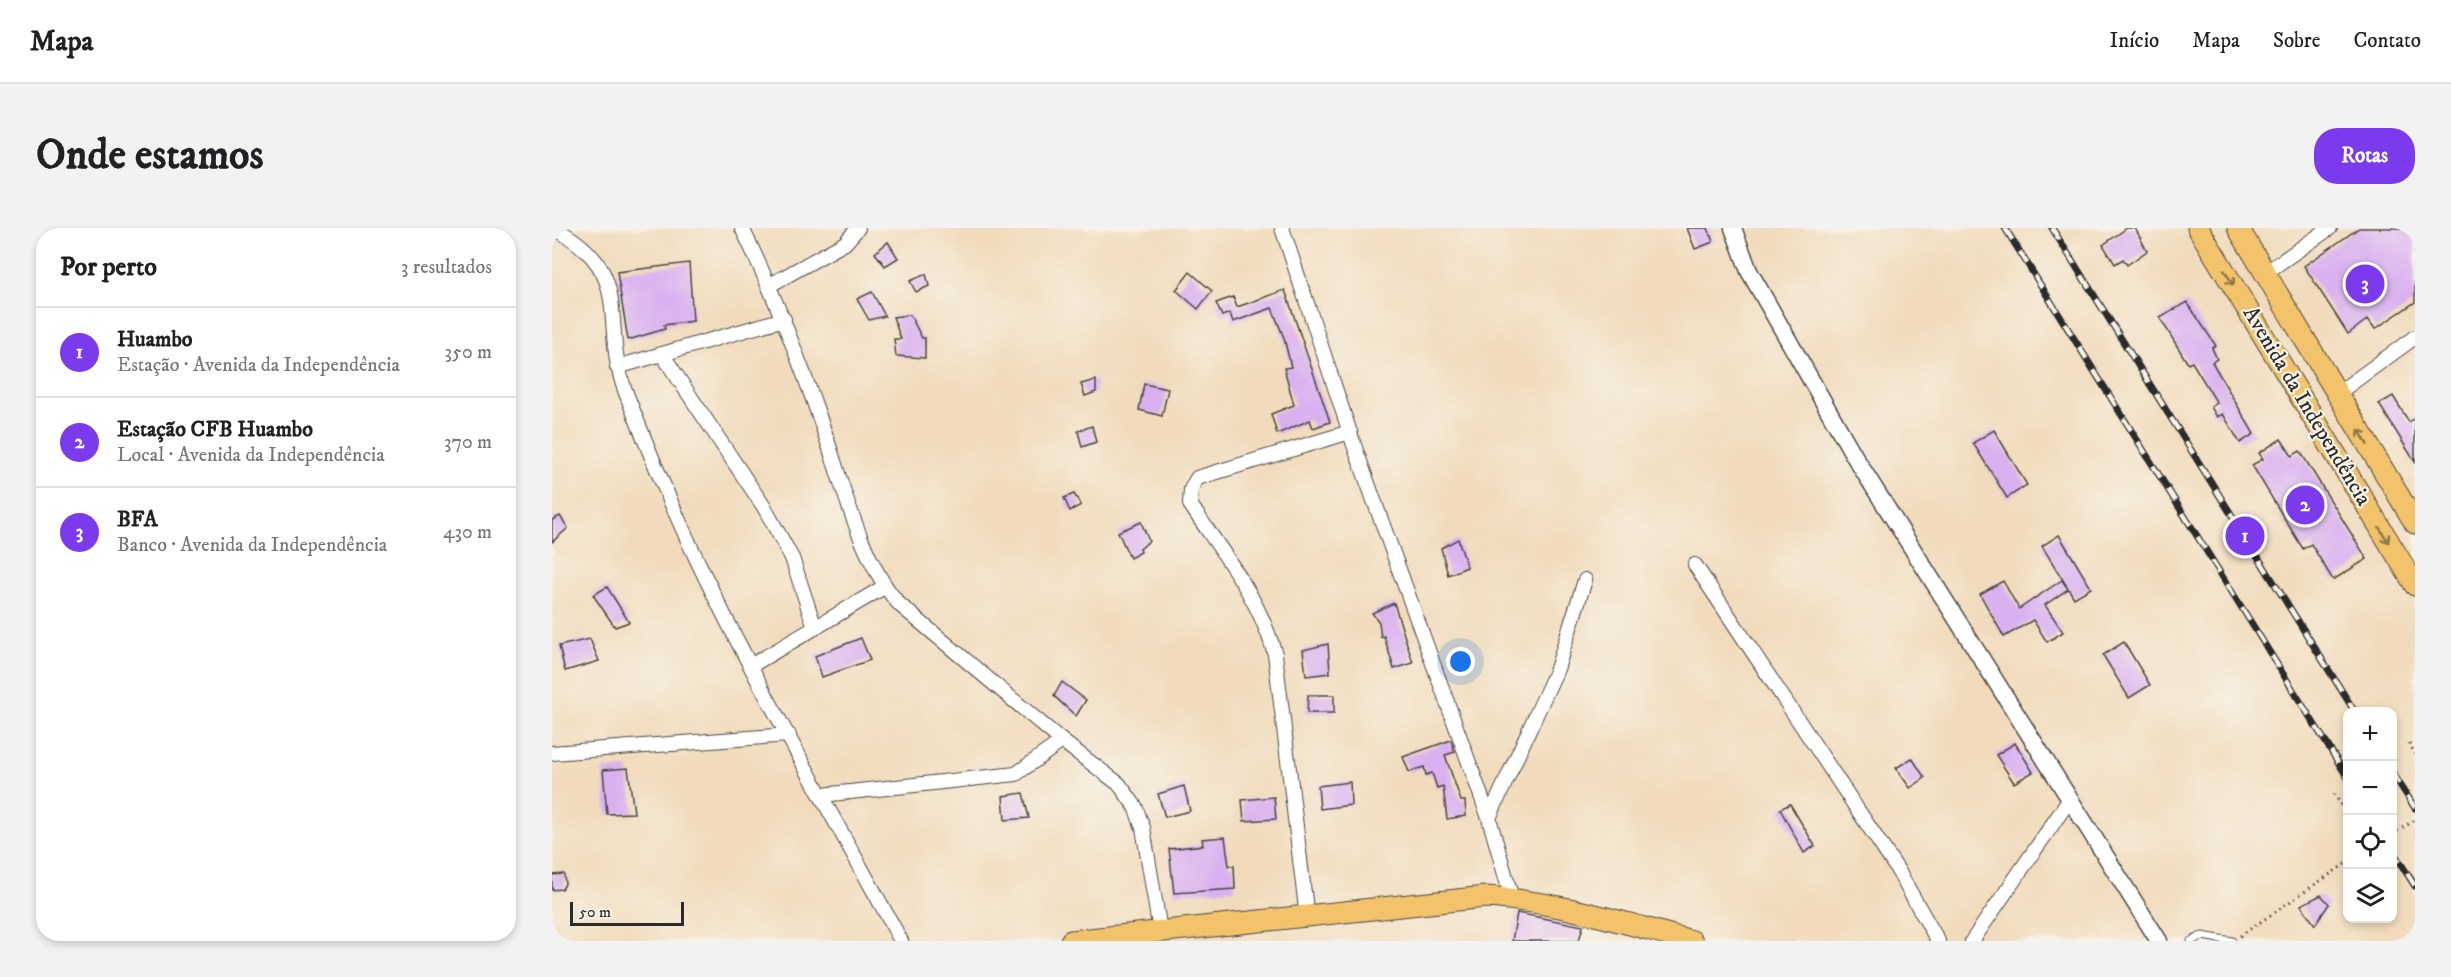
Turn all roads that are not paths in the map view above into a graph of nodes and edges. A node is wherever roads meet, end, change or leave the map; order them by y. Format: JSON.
{"nodes":[{"id":1,"x":554,"y":228,"type":"edge"},
{"id":2,"x":742,"y":228,"type":"edge"},
{"id":3,"x":858,"y":228,"type":"edge"},
{"id":4,"x":1282,"y":228,"type":"edge"},
{"id":5,"x":1733,"y":228,"type":"edge"},
{"id":6,"x":2198,"y":228,"type":"edge"},
{"id":7,"x":2238,"y":228,"type":"edge"},
{"id":8,"x":2330,"y":228,"type":"edge"},
{"id":9,"x":2265,"y":273,"type":"junction"},
{"id":10,"x":770,"y":285,"type":"junction"},
{"id":11,"x":784,"y":319,"type":"junction"},
{"id":12,"x":2415,"y":337,"type":"edge"},
{"id":13,"x":662,"y":354,"type":"junction"},
{"id":14,"x":618,"y":367,"type":"junction"},
{"id":15,"x":2338,"y":393,"type":"junction"},
{"id":16,"x":1350,"y":432,"type":"junction"},
{"id":17,"x":2381,"y":468,"type":"junction"},
{"id":18,"x":2354,"y":486,"type":"junction"},
{"id":19,"x":2415,"y":523,"type":"edge"},
{"id":20,"x":1695,"y":565,"type":"dead end"},
{"id":21,"x":1585,"y":580,"type":"dead end"},
{"id":22,"x":2415,"y":585,"type":"edge"},
{"id":23,"x":884,"y":587,"type":"junction"},
{"id":24,"x":814,"y":628,"type":"junction"},
{"id":25,"x":752,"y":665,"type":"junction"},
{"id":26,"x":789,"y":735,"type":"junction"},
{"id":27,"x":1062,"y":741,"type":"junction"},
{"id":28,"x":552,"y":753,"type":"edge"},
{"id":29,"x":822,"y":795,"type":"junction"},
{"id":30,"x":2070,"y":799,"type":"junction"},
{"id":31,"x":1489,"y":818,"type":"junction"},
{"id":32,"x":1512,"y":899,"type":"junction"},
{"id":33,"x":1307,"y":917,"type":"junction"},
{"id":34,"x":1160,"y":931,"type":"junction"},
{"id":35,"x":901,"y":941,"type":"edge"},
{"id":36,"x":1071,"y":941,"type":"edge"},
{"id":37,"x":1692,"y":941,"type":"edge"},
{"id":38,"x":1938,"y":941,"type":"edge"},
{"id":39,"x":1972,"y":941,"type":"edge"},
{"id":40,"x":2159,"y":941,"type":"edge"},
{"id":41,"x":2191,"y":941,"type":"edge"},
{"id":42,"x":2233,"y":941,"type":"edge"}],
"edges":[{"from":1,"to":14,"type":"street"},
{"from":2,"to":10,"type":"street"},
{"from":3,"to":10,"type":"street"},
{"from":4,"to":16,"type":"street"},
{"from":5,"to":30,"type":"street"},
{"from":6,"to":18,"type":"main road","name":"Avenida da Independência","one_way":true},
{"from":7,"to":9,"type":"main road","name":"Avenida da Independência"},
{"from":8,"to":9,"type":"street"},
{"from":9,"to":15,"type":"main road","name":"Avenida da Independência"},
{"from":10,"to":11,"type":"street"},
{"from":11,"to":13,"type":"street"},
{"from":11,"to":23,"type":"street"},
{"from":12,"to":15,"type":"street"},
{"from":13,"to":14,"type":"street"},
{"from":13,"to":24,"type":"street"},
{"from":14,"to":25,"type":"street"},
{"from":17,"to":15,"type":"main road","name":"Avenida da Independência","one_way":true},
{"from":16,"to":31,"type":"street"},
{"from":16,"to":33,"type":"street"},
{"from":17,"to":18,"type":"main road"},
{"from":17,"to":19,"type":"main road","name":"Avenida da Independência"},
{"from":18,"to":22,"type":"main road","name":"Avenida da Independência","one_way":true},
{"from":20,"to":38,"type":"street"},
{"from":21,"to":31,"type":"street"},
{"from":23,"to":24,"type":"street"},
{"from":23,"to":27,"type":"street"},
{"from":24,"to":25,"type":"street"},
{"from":25,"to":26,"type":"street"},
{"from":26,"to":28,"type":"street"},
{"from":26,"to":29,"type":"street"},
{"from":27,"to":29,"type":"street"},
{"from":27,"to":34,"type":"street"},
{"from":29,"to":35,"type":"street"},
{"from":30,"to":39,"type":"street"},
{"from":30,"to":40,"type":"street"},
{"from":31,"to":32,"type":"street"},
{"from":32,"to":33,"type":"main road"},
{"from":32,"to":37,"type":"main road"},
{"from":33,"to":34,"type":"main road"},
{"from":34,"to":36,"type":"main road"},
{"from":41,"to":42,"type":"lane"}]}
